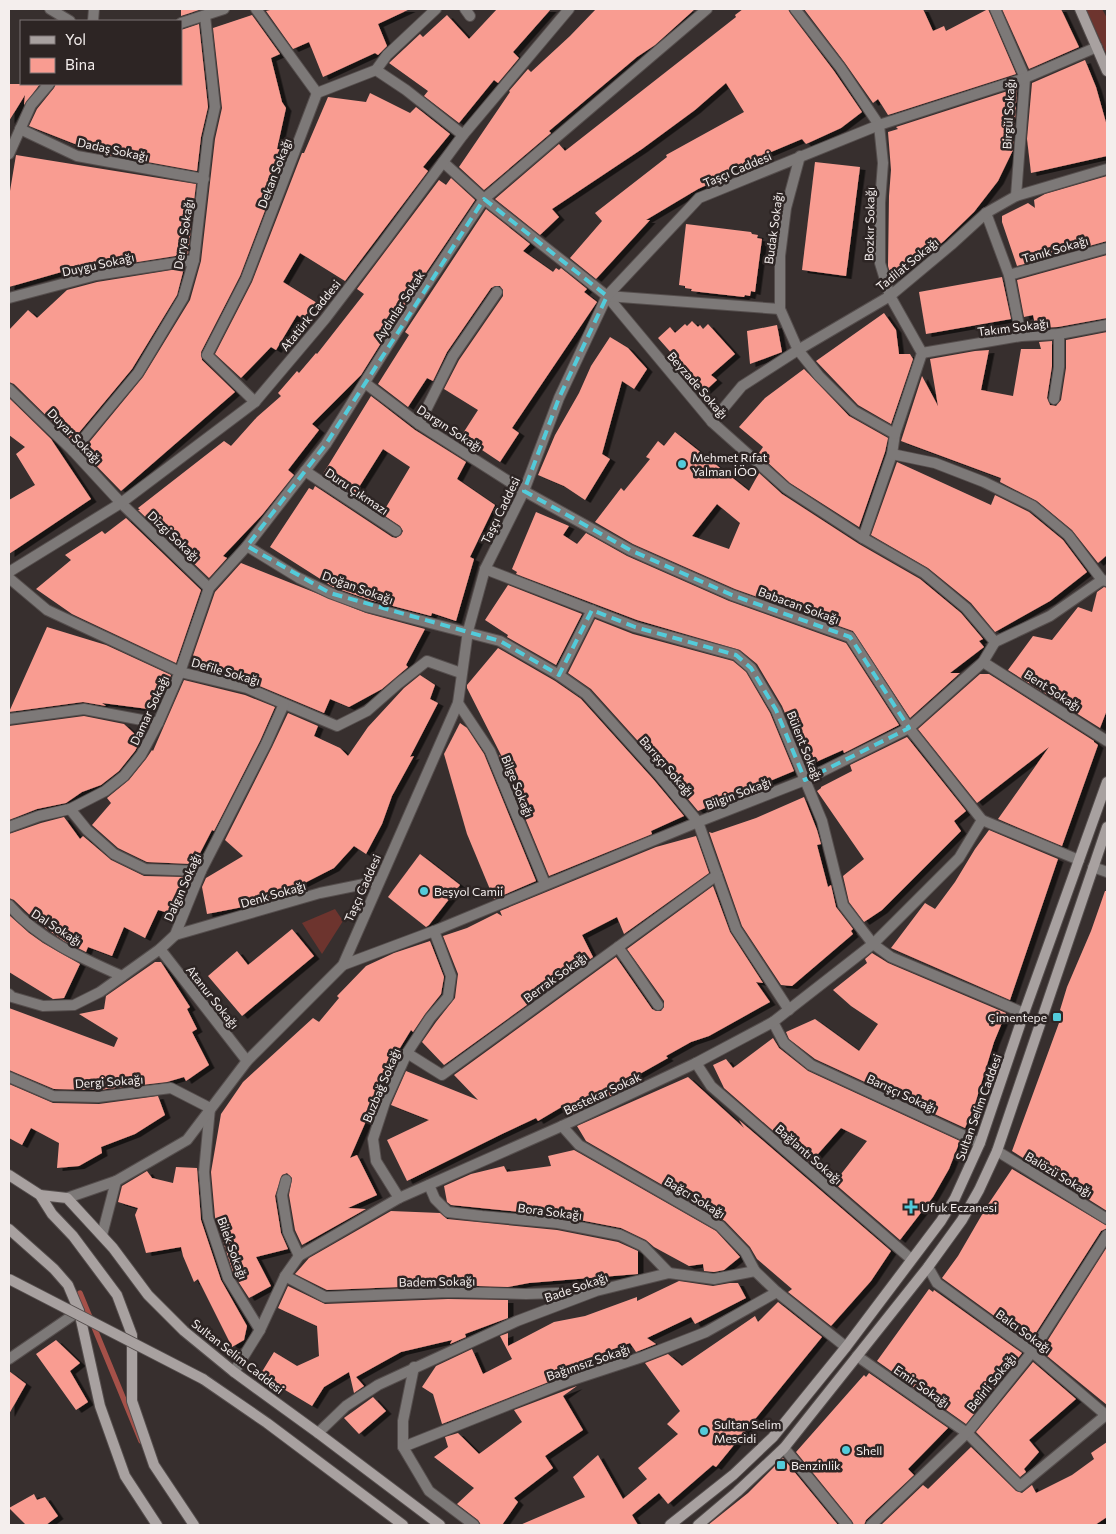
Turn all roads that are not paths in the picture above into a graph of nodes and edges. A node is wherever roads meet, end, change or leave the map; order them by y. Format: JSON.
{"nodes":[{"id":1,"x":50,"y":9,"type":"edge"},
{"id":2,"x":224,"y":9,"type":"edge"},
{"id":3,"x":256,"y":9,"type":"edge"},
{"id":4,"x":436,"y":9,"type":"edge"},
{"id":5,"x":569,"y":9,"type":"edge"},
{"id":6,"x":707,"y":9,"type":"edge"},
{"id":7,"x":795,"y":9,"type":"edge"},
{"id":8,"x":994,"y":9,"type":"edge"},
{"id":9,"x":1080,"y":9,"type":"edge"},
{"id":10,"x":205,"y":16,"type":"junction"},
{"id":11,"x":68,"y":20,"type":"edge"},
{"id":12,"x":182,"y":24,"type":"edge"},
{"id":13,"x":1097,"y":47,"type":"junction"},
{"id":14,"x":376,"y":70,"type":"junction"},
{"id":15,"x":1107,"y":71,"type":"edge"},
{"id":16,"x":1025,"y":78,"type":"junction"},
{"id":17,"x":48,"y":85,"type":"edge"},
{"id":18,"x":317,"y":93,"type":"junction"},
{"id":19,"x":879,"y":125,"type":"junction"},
{"id":20,"x":20,"y":129,"type":"junction"},
{"id":21,"x":463,"y":135,"type":"junction"},
{"id":22,"x":9,"y":154,"type":"edge"},
{"id":23,"x":800,"y":156,"type":"junction"},
{"id":24,"x":443,"y":162,"type":"junction"},
{"id":25,"x":1107,"y":169,"type":"edge"},
{"id":26,"x":204,"y":179,"type":"junction"},
{"id":27,"x":1016,"y":196,"type":"junction"},
{"id":28,"x":484,"y":199,"type":"junction"},
{"id":29,"x":986,"y":213,"type":"junction"},
{"id":30,"x":1107,"y":248,"type":"edge"},
{"id":31,"x":194,"y":260,"type":"junction"},
{"id":32,"x":1009,"y":275,"type":"junction"},
{"id":33,"x":497,"y":292,"type":"dead end"},
{"id":34,"x":607,"y":296,"type":"junction"},
{"id":35,"x":890,"y":296,"type":"junction"},
{"id":36,"x":9,"y":298,"type":"edge"},
{"id":37,"x":780,"y":309,"type":"junction"},
{"id":38,"x":1107,"y":325,"type":"edge"},
{"id":39,"x":1059,"y":334,"type":"junction"},
{"id":40,"x":1021,"y":336,"type":"junction"},
{"id":41,"x":798,"y":350,"type":"junction"},
{"id":42,"x":922,"y":353,"type":"junction"},
{"id":43,"x":365,"y":383,"type":"junction"},
{"id":44,"x":9,"y":389,"type":"edge"},
{"id":45,"x":1054,"y":399,"type":"dead end"},
{"id":46,"x":255,"y":402,"type":"junction"},
{"id":47,"x":712,"y":422,"type":"junction"},
{"id":48,"x":419,"y":424,"type":"junction"},
{"id":49,"x":895,"y":434,"type":"junction"},
{"id":50,"x":73,"y":451,"type":"junction"},
{"id":51,"x":892,"y":454,"type":"junction"},
{"id":52,"x":305,"y":471,"type":"junction"},
{"id":53,"x":524,"y":491,"type":"junction"},
{"id":54,"x":122,"y":503,"type":"junction"},
{"id":55,"x":396,"y":531,"type":"dead end"},
{"id":56,"x":863,"y":538,"type":"junction"},
{"id":57,"x":247,"y":546,"type":"junction"},
{"id":58,"x":485,"y":569,"type":"junction"},
{"id":59,"x":9,"y":572,"type":"edge"},
{"id":60,"x":9,"y":578,"type":"edge"},
{"id":61,"x":1105,"y":581,"type":"edge"},
{"id":62,"x":209,"y":588,"type":"junction"},
{"id":63,"x":592,"y":610,"type":"junction"},
{"id":64,"x":468,"y":631,"type":"junction"},
{"id":65,"x":995,"y":642,"type":"junction"},
{"id":66,"x":984,"y":662,"type":"junction"},
{"id":67,"x":180,"y":672,"type":"junction"},
{"id":68,"x":462,"y":673,"type":"junction"},
{"id":69,"x":559,"y":675,"type":"junction"},
{"id":70,"x":458,"y":703,"type":"junction"},
{"id":71,"x":284,"y":704,"type":"junction"},
{"id":72,"x":9,"y":719,"type":"edge"},
{"id":73,"x":158,"y":723,"type":"junction"},
{"id":74,"x":910,"y":728,"type":"junction"},
{"id":75,"x":1107,"y":741,"type":"edge"},
{"id":76,"x":805,"y":780,"type":"junction"},
{"id":77,"x":1107,"y":782,"type":"edge"},
{"id":78,"x":70,"y":809,"type":"junction"},
{"id":79,"x":982,"y":820,"type":"junction"},
{"id":80,"x":698,"y":822,"type":"junction"},
{"id":81,"x":9,"y":827,"type":"edge"},
{"id":82,"x":1107,"y":827,"type":"edge"},
{"id":83,"x":1079,"y":860,"type":"junction"},
{"id":84,"x":1093,"y":867,"type":"junction"},
{"id":85,"x":200,"y":871,"type":"junction"},
{"id":86,"x":1107,"y":872,"type":"edge"},
{"id":87,"x":716,"y":875,"type":"junction"},
{"id":88,"x":379,"y":881,"type":"junction"},
{"id":89,"x":545,"y":884,"type":"junction"},
{"id":90,"x":9,"y":905,"type":"edge"},
{"id":91,"x":434,"y":932,"type":"junction"},
{"id":92,"x":175,"y":935,"type":"junction"},
{"id":93,"x":873,"y":944,"type":"junction"},
{"id":94,"x":618,"y":947,"type":"junction"},
{"id":95,"x":160,"y":949,"type":"junction"},
{"id":96,"x":343,"y":965,"type":"junction"},
{"id":97,"x":122,"y":976,"type":"junction"},
{"id":98,"x":9,"y":994,"type":"edge"},
{"id":99,"x":658,"y":1005,"type":"dead end"},
{"id":100,"x":789,"y":1010,"type":"junction"},
{"id":101,"x":1024,"y":1013,"type":"junction"},
{"id":102,"x":1042,"y":1014,"type":"junction"},
{"id":103,"x":773,"y":1022,"type":"junction"},
{"id":104,"x":407,"y":1053,"type":"junction"},
{"id":105,"x":247,"y":1061,"type":"junction"},
{"id":106,"x":696,"y":1063,"type":"junction"},
{"id":107,"x":9,"y":1077,"type":"edge"},
{"id":108,"x":210,"y":1108,"type":"junction"},
{"id":109,"x":562,"y":1126,"type":"junction"},
{"id":110,"x":980,"y":1144,"type":"junction"},
{"id":111,"x":997,"y":1151,"type":"junction"},
{"id":112,"x":9,"y":1175,"type":"edge"},
{"id":113,"x":286,"y":1180,"type":"dead end"},
{"id":114,"x":116,"y":1181,"type":"junction"},
{"id":115,"x":429,"y":1185,"type":"junction"},
{"id":116,"x":40,"y":1195,"type":"junction"},
{"id":117,"x":67,"y":1198,"type":"junction"},
{"id":118,"x":399,"y":1198,"type":"junction"},
{"id":119,"x":1107,"y":1218,"type":"edge"},
{"id":120,"x":9,"y":1229,"type":"edge"},
{"id":121,"x":102,"y":1235,"type":"junction"},
{"id":122,"x":1107,"y":1235,"type":"edge"},
{"id":123,"x":299,"y":1256,"type":"junction"},
{"id":124,"x":911,"y":1259,"type":"junction"},
{"id":125,"x":928,"y":1266,"type":"junction"},
{"id":126,"x":755,"y":1271,"type":"junction"},
{"id":127,"x":668,"y":1272,"type":"junction"},
{"id":128,"x":285,"y":1276,"type":"junction"},
{"id":129,"x":9,"y":1279,"type":"edge"},
{"id":130,"x":596,"y":1291,"type":"junction"},
{"id":131,"x":777,"y":1292,"type":"junction"},
{"id":132,"x":79,"y":1312,"type":"junction"},
{"id":133,"x":260,"y":1330,"type":"junction"},
{"id":134,"x":846,"y":1347,"type":"junction"},
{"id":135,"x":1032,"y":1352,"type":"junction"},
{"id":136,"x":857,"y":1356,"type":"junction"},
{"id":137,"x":9,"y":1359,"type":"edge"},
{"id":138,"x":414,"y":1367,"type":"junction"},
{"id":139,"x":234,"y":1372,"type":"junction"},
{"id":140,"x":1106,"y":1416,"type":"edge"},
{"id":141,"x":318,"y":1433,"type":"junction"},
{"id":142,"x":967,"y":1433,"type":"junction"},
{"id":143,"x":773,"y":1437,"type":"junction"},
{"id":144,"x":403,"y":1447,"type":"junction"},
{"id":145,"x":784,"y":1448,"type":"junction"},
{"id":146,"x":157,"y":1525,"type":"edge"},
{"id":147,"x":194,"y":1525,"type":"edge"},
{"id":148,"x":403,"y":1525,"type":"edge"},
{"id":149,"x":440,"y":1525,"type":"edge"},
{"id":150,"x":474,"y":1525,"type":"edge"},
{"id":151,"x":670,"y":1525,"type":"edge"},
{"id":152,"x":698,"y":1525,"type":"edge"},
{"id":153,"x":847,"y":1525,"type":"edge"},
{"id":154,"x":871,"y":1525,"type":"edge"}],
"edges":[{"from":1,"to":11,"type":"street"},
{"from":2,"to":10,"type":"street"},
{"from":3,"to":18,"type":"street"},
{"from":4,"to":14,"type":"street"},
{"from":5,"to":21,"type":"street","name":"Atatürk Caddesi"},
{"from":6,"to":28,"type":"street","name":"Aydınlar Sokak"},
{"from":7,"to":19,"type":"street","name":"Bozkır Sokağı"},
{"from":8,"to":16,"type":"street","name":"Birgül Sokağı"},
{"from":9,"to":13,"type":"main road"},
{"from":10,"to":12,"type":"street"},
{"from":10,"to":26,"type":"street","name":"Derya Sokağı"},
{"from":13,"to":15,"type":"main road"},
{"from":13,"to":16,"type":"street","name":"Taşçı Caddesi"},
{"from":14,"to":18,"type":"street"},
{"from":14,"to":21,"type":"street"},
{"from":16,"to":19,"type":"street","name":"Taşçı Caddesi"},
{"from":16,"to":27,"type":"street","name":"Birgül Sokağı"},
{"from":17,"to":20,"type":"street"},
{"from":18,"to":46,"type":"street","name":"Dekan Sokağı"},
{"from":19,"to":23,"type":"street","name":"Taşçı Caddesi"},
{"from":19,"to":35,"type":"street","name":"Bozkır Sokağı"},
{"from":20,"to":22,"type":"street"},
{"from":20,"to":26,"type":"street","name":"Dadaş Sokağı"},
{"from":21,"to":24,"type":"street","name":"Atatürk Caddesi"},
{"from":23,"to":34,"type":"street","name":"Taşçı Caddesi"},
{"from":23,"to":37,"type":"street","name":"Budak Sokağı"},
{"from":24,"to":28,"type":"street","name":"Beyzade Sokağı"},
{"from":24,"to":46,"type":"street","name":"Atatürk Caddesi"},
{"from":25,"to":27,"type":"street","name":"Tadilat Sokağı"},
{"from":26,"to":31,"type":"street","name":"Derya Sokağı"},
{"from":27,"to":29,"type":"street","name":"Tadilat Sokağı"},
{"from":28,"to":34,"type":"street","name":"Beyzade Sokağı"},
{"from":28,"to":43,"type":"street","name":"Aydınlar Sokak"},
{"from":29,"to":32,"type":"street"},
{"from":29,"to":35,"type":"street","name":"Tadilat Sokağı"},
{"from":30,"to":32,"type":"street","name":"Tanık Sokağı"},
{"from":31,"to":36,"type":"street","name":"Duygu Sokağı"},
{"from":31,"to":50,"type":"street","name":"Derya Sokağı"},
{"from":32,"to":40,"type":"street"},
{"from":33,"to":48,"type":"street"},
{"from":34,"to":37,"type":"street"},
{"from":34,"to":47,"type":"street","name":"Beyzade Sokağı"},
{"from":34,"to":53,"type":"street","name":"Taşçı Caddesi"},
{"from":35,"to":41,"type":"street","name":"Tadilat Sokağı"},
{"from":35,"to":42,"type":"street","name":"Bozkır Sokağı"},
{"from":37,"to":41,"type":"street","name":"Budak Sokağı"},
{"from":38,"to":39,"type":"street","name":"Takım Sokağı"},
{"from":39,"to":40,"type":"street","name":"Takım Sokağı"},
{"from":39,"to":45,"type":"street"},
{"from":40,"to":42,"type":"street","name":"Takım Sokağı"},
{"from":41,"to":47,"type":"street","name":"Tadilat Sokağı"},
{"from":41,"to":49,"type":"street","name":"Budak Sokağı"},
{"from":42,"to":49,"type":"street"},
{"from":43,"to":48,"type":"street","name":"Dargın Sokağı"},
{"from":43,"to":52,"type":"street","name":"Aydınlar Sokak"},
{"from":44,"to":50,"type":"street","name":"Duyar Sokağı"},
{"from":46,"to":54,"type":"street","name":"Atatürk Caddesi"},
{"from":47,"to":56,"type":"street","name":"Beyzade Sokağı"},
{"from":48,"to":53,"type":"street","name":"Dargın Sokağı"},
{"from":49,"to":51,"type":"street"},
{"from":50,"to":54,"type":"street","name":"Duyar Sokağı"},
{"from":51,"to":56,"type":"street"},
{"from":51,"to":61,"type":"street"},
{"from":52,"to":55,"type":"street","name":"Duru Çıkmazı"},
{"from":52,"to":57,"type":"street","name":"Aydınlar Sokak"},
{"from":53,"to":58,"type":"street","name":"Taşçı Caddesi"},
{"from":53,"to":74,"type":"street","name":"Babacan Sokağı"},
{"from":54,"to":59,"type":"street","name":"Atatürk Caddesi"},
{"from":54,"to":62,"type":"street","name":"Dizgi Sokağı"},
{"from":56,"to":65,"type":"street","name":"Beyzade Sokağı"},
{"from":57,"to":62,"type":"street","name":"Aydınlar Sokak"},
{"from":57,"to":64,"type":"street","name":"Doğan Sokağı"},
{"from":58,"to":63,"type":"street","name":"Bülent Sokağı"},
{"from":58,"to":64,"type":"street","name":"Taşçı Caddesi"},
{"from":60,"to":67,"type":"street","name":"Defile Sokağı"},
{"from":61,"to":65,"type":"street"},
{"from":62,"to":67,"type":"street","name":"Aydınlar Sokak"},
{"from":63,"to":69,"type":"street"},
{"from":63,"to":76,"type":"street","name":"Bülent Sokağı"},
{"from":64,"to":68,"type":"street","name":"Taşçı Caddesi"},
{"from":64,"to":69,"type":"street","name":"Barışçı Sokağı"},
{"from":65,"to":66,"type":"street","name":"Bilgin Sokağı"},
{"from":66,"to":74,"type":"street","name":"Bilgin Sokağı"},
{"from":66,"to":75,"type":"street","name":"Bent Sokağı"},
{"from":67,"to":71,"type":"street","name":"Defile Sokağı"},
{"from":67,"to":73,"type":"street","name":"Damar Sokağı"},
{"from":68,"to":70,"type":"street","name":"Taşçı Caddesi"},
{"from":68,"to":71,"type":"street","name":"Defile Sokağı"},
{"from":69,"to":80,"type":"street","name":"Barışçı Sokağı"},
{"from":70,"to":88,"type":"street","name":"Taşçı Caddesi"},
{"from":70,"to":89,"type":"street","name":"Bilge Sokağı"},
{"from":71,"to":85,"type":"street","name":"Dalgın Sokağı"},
{"from":72,"to":73,"type":"street"},
{"from":73,"to":78,"type":"street","name":"Damar Sokağı"},
{"from":74,"to":76,"type":"street","name":"Bilgin Sokağı"},
{"from":74,"to":79,"type":"street","name":"Babacan Sokağı"},
{"from":76,"to":80,"type":"street","name":"Bilgin Sokağı"},
{"from":76,"to":93,"type":"street","name":"Bülent Sokağı"},
{"from":77,"to":83,"type":"main road","name":"Sultan Selim Caddesi"},
{"from":78,"to":81,"type":"street","name":"Damar Sokağı"},
{"from":78,"to":85,"type":"street"},
{"from":79,"to":83,"type":"street","name":"Babacan Sokağı"},
{"from":79,"to":93,"type":"street","name":"Bestekar Sokak"},
{"from":80,"to":87,"type":"street","name":"Barışçı Sokağı"},
{"from":80,"to":89,"type":"street","name":"Bilgin Sokağı"},
{"from":82,"to":84,"type":"main road"},
{"from":83,"to":84,"type":"main road"},
{"from":83,"to":101,"type":"main road","name":"Sultan Selim Caddesi"},
{"from":84,"to":86,"type":"street"},
{"from":84,"to":102,"type":"main road"},
{"from":85,"to":92,"type":"street","name":"Dalgın Sokağı"},
{"from":87,"to":94,"type":"street","name":"Berrak Sokağı"},
{"from":87,"to":100,"type":"street","name":"Barışçı Sokağı"},
{"from":88,"to":92,"type":"street","name":"Denk Sokağı"},
{"from":88,"to":96,"type":"street","name":"Taşçı Caddesi"},
{"from":89,"to":91,"type":"street","name":"Bilgin Sokağı"},
{"from":90,"to":97,"type":"street","name":"Dal Sokağı"},
{"from":91,"to":96,"type":"street","name":"Bilgin Sokağı"},
{"from":91,"to":104,"type":"street","name":"Buzbağ Sokağı"},
{"from":92,"to":95,"type":"street","name":"Dalgın Sokağı"},
{"from":93,"to":100,"type":"street","name":"Bestekar Sokak"},
{"from":93,"to":101,"type":"street","name":"Bülent Sokağı"},
{"from":94,"to":99,"type":"street"},
{"from":94,"to":104,"type":"street","name":"Berrak Sokağı"},
{"from":95,"to":97,"type":"street","name":"Dalgın Sokağı"},
{"from":95,"to":105,"type":"street","name":"Atanur Sokağı"},
{"from":96,"to":105,"type":"street","name":"Taşçı Caddesi"},
{"from":97,"to":98,"type":"street","name":"Dalgın Sokağı"},
{"from":100,"to":103,"type":"street","name":"Bestekar Sokak"},
{"from":101,"to":102,"type":"main road"},
{"from":101,"to":110,"type":"main road","name":"Sultan Selim Caddesi"},
{"from":102,"to":111,"type":"main road"},
{"from":103,"to":106,"type":"street","name":"Bestekar Sokak"},
{"from":103,"to":110,"type":"street","name":"Barışçı Sokağı"},
{"from":104,"to":118,"type":"street","name":"Buzbağ Sokağı"},
{"from":105,"to":108,"type":"street","name":"Taşçı Caddesi"},
{"from":106,"to":109,"type":"street","name":"Bestekar Sokak"},
{"from":106,"to":124,"type":"street","name":"Bağlantı Sokağı"},
{"from":107,"to":108,"type":"street","name":"Dergi Sokağı"},
{"from":108,"to":114,"type":"street","name":"Taşçı Caddesi"},
{"from":108,"to":133,"type":"street","name":"Bilek Sokağı"},
{"from":109,"to":115,"type":"street","name":"Bestekar Sokak"},
{"from":109,"to":126,"type":"street","name":"Bağcı Sokağı"},
{"from":110,"to":111,"type":"main road"},
{"from":110,"to":124,"type":"main road","name":"Sultan Selim Caddesi"},
{"from":111,"to":119,"type":"street","name":"Balözü Sokağı"},
{"from":111,"to":125,"type":"main road"},
{"from":112,"to":116,"type":"main road"},
{"from":113,"to":123,"type":"street"},
{"from":114,"to":117,"type":"street","name":"Taşçı Caddesi"},
{"from":114,"to":121,"type":"street"},
{"from":115,"to":118,"type":"street","name":"Bestekar Sokak"},
{"from":115,"to":127,"type":"street","name":"Bora Sokağı"},
{"from":116,"to":117,"type":"main road"},
{"from":116,"to":147,"type":"main road"},
{"from":117,"to":121,"type":"main road","name":"Sultan Selim Caddesi"},
{"from":118,"to":123,"type":"street","name":"Bestekar Sokak"},
{"from":120,"to":132,"type":"main road"},
{"from":121,"to":139,"type":"main road","name":"Sultan Selim Caddesi"},
{"from":122,"to":135,"type":"street","name":"Belirli Sokağı"},
{"from":123,"to":128,"type":"street","name":"Bestekar Sokak"},
{"from":124,"to":125,"type":"main road"},
{"from":124,"to":134,"type":"main road","name":"Sultan Selim Caddesi"},
{"from":125,"to":135,"type":"street","name":"Balcı Sokağı"},
{"from":125,"to":136,"type":"main road"},
{"from":126,"to":127,"type":"street","name":"Bade Sokağı"},
{"from":126,"to":131,"type":"street","name":"Bağcı Sokağı"},
{"from":127,"to":130,"type":"street","name":"Bade Sokağı"},
{"from":128,"to":130,"type":"street","name":"Badem Sokağı"},
{"from":128,"to":133,"type":"street","name":"Bestekar Sokak"},
{"from":129,"to":148,"type":"main road","bridge":true},
{"from":130,"to":138,"type":"street","name":"Bade Sokağı"},
{"from":131,"to":134,"type":"street","name":"Bağcı Sokağı"},
{"from":131,"to":144,"type":"street","name":"Bağımsız Sokağı"},
{"from":132,"to":137,"type":"street"},
{"from":132,"to":146,"type":"main road"},
{"from":133,"to":139,"type":"street","name":"Bestekar Sokak"},
{"from":134,"to":136,"type":"main road"},
{"from":134,"to":143,"type":"main road","name":"Sultan Selim Caddesi"},
{"from":135,"to":140,"type":"street","name":"Balcı Sokağı"},
{"from":135,"to":142,"type":"street","name":"Belirli Sokağı"},
{"from":136,"to":142,"type":"street","name":"Emir Sokağı"},
{"from":136,"to":145,"type":"main road"},
{"from":138,"to":141,"type":"street","name":"Bade Sokağı"},
{"from":138,"to":144,"type":"street"},
{"from":139,"to":141,"type":"main road","name":"Sultan Selim Caddesi"},
{"from":140,"to":142,"type":"street","name":"Emir Sokağı"},
{"from":141,"to":149,"type":"main road","name":"Sultan Selim Caddesi"},
{"from":142,"to":154,"type":"street","name":"Belirli Sokağı"},
{"from":143,"to":145,"type":"main road"},
{"from":143,"to":151,"type":"main road","name":"Sultan Selim Caddesi"},
{"from":144,"to":150,"type":"street"},
{"from":145,"to":152,"type":"main road"},
{"from":145,"to":153,"type":"street"}]}
